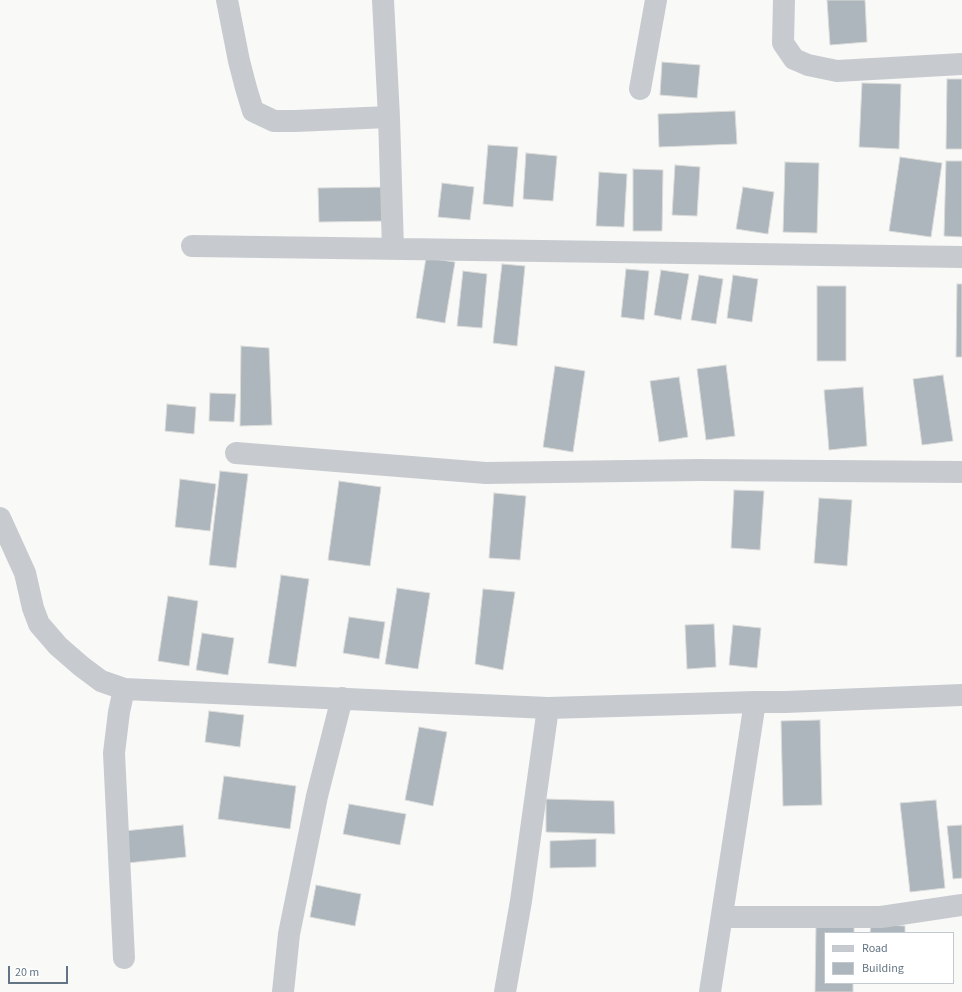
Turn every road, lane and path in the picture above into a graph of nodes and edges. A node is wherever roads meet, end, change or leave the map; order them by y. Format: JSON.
{"nodes":[{"id":1,"x":227,"y":0,"type":"edge"},
{"id":2,"x":383,"y":0,"type":"edge"},
{"id":3,"x":656,"y":0,"type":"edge"},
{"id":4,"x":784,"y":0,"type":"edge"},
{"id":5,"x":962,"y":64,"type":"edge"},
{"id":6,"x":640,"y":89,"type":"dead end"},
{"id":7,"x":389,"y":117,"type":"junction"},
{"id":8,"x":192,"y":246,"type":"dead end"},
{"id":9,"x":393,"y":249,"type":"junction"},
{"id":10,"x":962,"y":257,"type":"edge"},
{"id":11,"x":236,"y":453,"type":"dead end"},
{"id":12,"x":962,"y":472,"type":"edge"},
{"id":13,"x":0,"y":518,"type":"edge"},
{"id":14,"x":124,"y":688,"type":"junction"},
{"id":15,"x":962,"y":695,"type":"edge"},
{"id":16,"x":342,"y":698,"type":"junction"},
{"id":17,"x":755,"y":702,"type":"junction"},
{"id":18,"x":548,"y":708,"type":"junction"},
{"id":19,"x":962,"y":905,"type":"edge"},
{"id":20,"x":722,"y":916,"type":"junction"},
{"id":21,"x":124,"y":958,"type":"dead end"},
{"id":22,"x":283,"y":992,"type":"edge"},
{"id":23,"x":505,"y":992,"type":"edge"},
{"id":24,"x":710,"y":992,"type":"edge"}],
"edges":[{"from":1,"to":7,"type":"street"},
{"from":2,"to":7,"type":"street"},
{"from":3,"to":6,"type":"street"},
{"from":4,"to":5,"type":"street"},
{"from":7,"to":9,"type":"street"},
{"from":8,"to":9,"type":"street"},
{"from":9,"to":10,"type":"street"},
{"from":11,"to":12,"type":"street"},
{"from":13,"to":14,"type":"street"},
{"from":14,"to":16,"type":"street"},
{"from":14,"to":21,"type":"street"},
{"from":15,"to":17,"type":"street"},
{"from":16,"to":18,"type":"street"},
{"from":16,"to":22,"type":"street"},
{"from":17,"to":18,"type":"street"},
{"from":17,"to":20,"type":"street"},
{"from":18,"to":23,"type":"street"},
{"from":19,"to":20,"type":"street"},
{"from":20,"to":24,"type":"street"}]}
